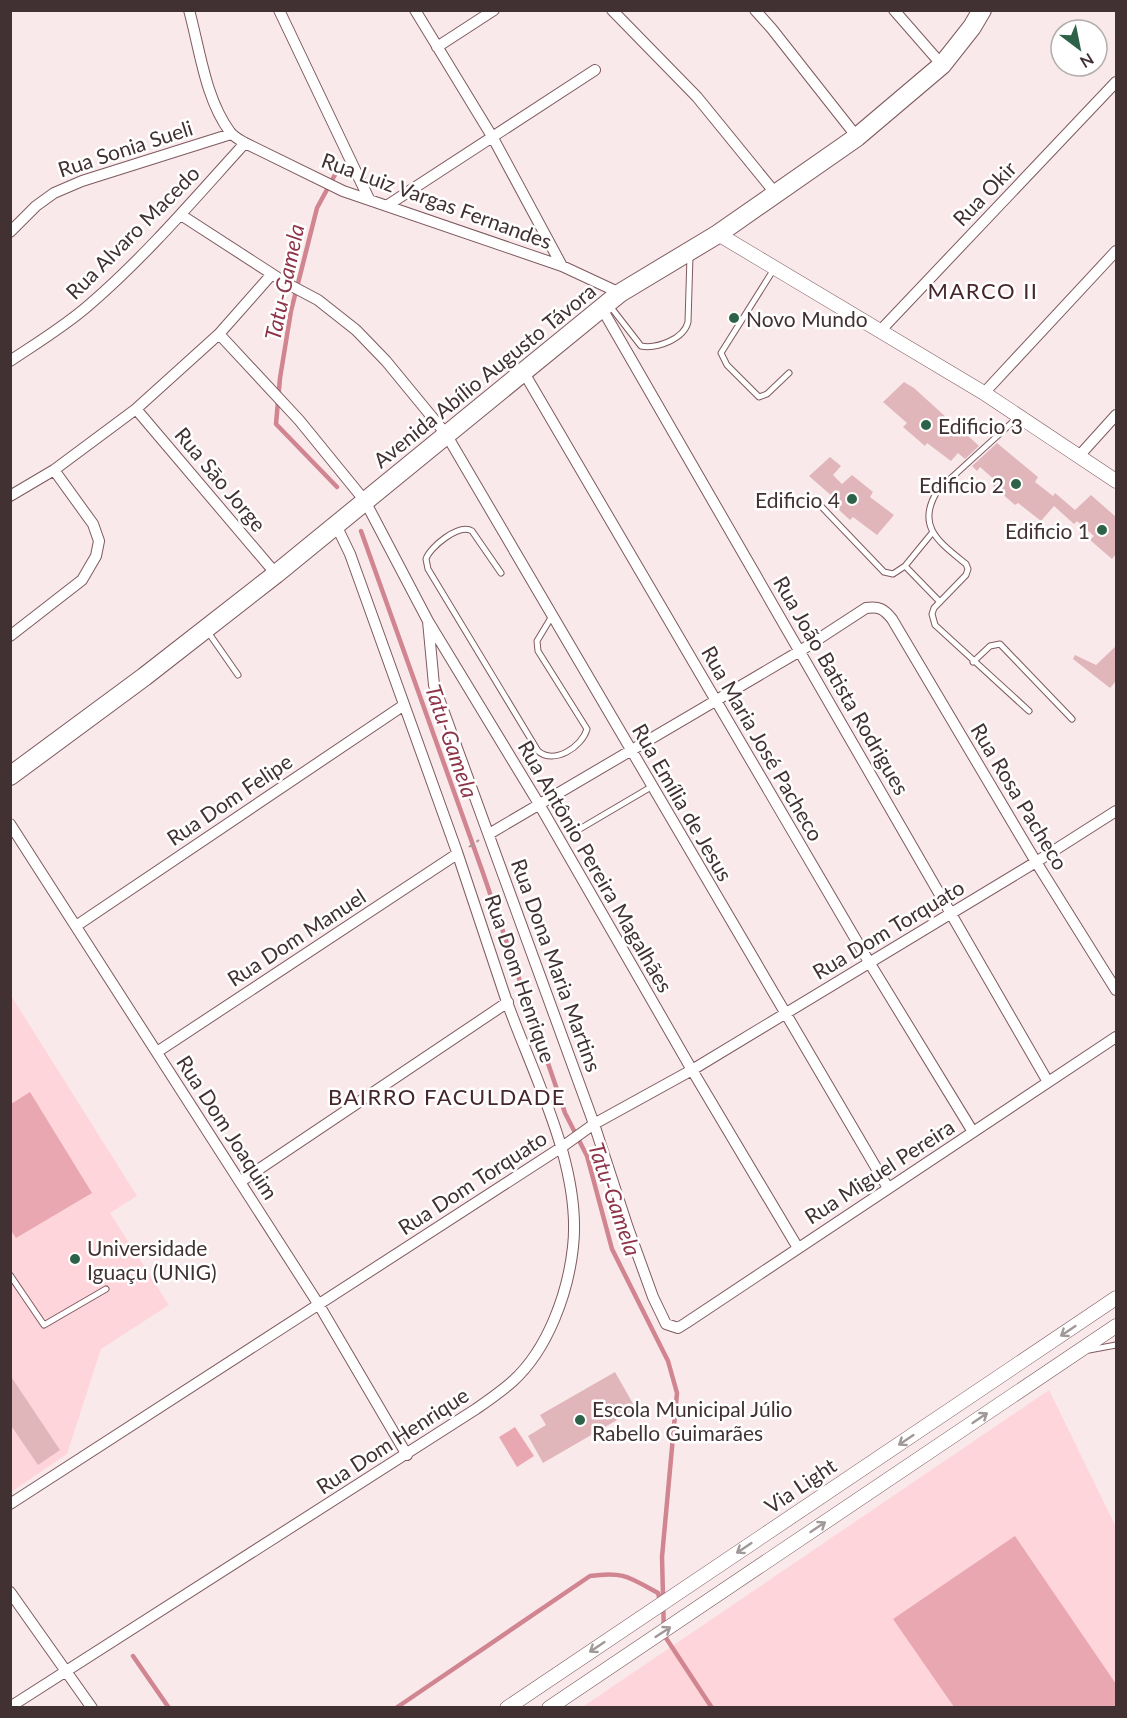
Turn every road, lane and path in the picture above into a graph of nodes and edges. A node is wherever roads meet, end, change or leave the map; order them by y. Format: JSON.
{"nodes":[{"id":1,"x":189,"y":10,"type":"edge"},
{"id":2,"x":279,"y":10,"type":"edge"},
{"id":3,"x":415,"y":10,"type":"edge"},
{"id":4,"x":494,"y":10,"type":"edge"},
{"id":5,"x":612,"y":10,"type":"edge"},
{"id":6,"x":755,"y":10,"type":"edge"},
{"id":7,"x":894,"y":10,"type":"edge"},
{"id":8,"x":982,"y":10,"type":"edge"},
{"id":9,"x":437,"y":47,"type":"junction"},
{"id":10,"x":942,"y":64,"type":"junction"},
{"id":11,"x":595,"y":70,"type":"dead end"},
{"id":12,"x":1116,"y":82,"type":"edge"},
{"id":13,"x":231,"y":134,"type":"junction"},
{"id":14,"x":857,"y":137,"type":"junction"},
{"id":15,"x":493,"y":138,"type":"junction"},
{"id":16,"x":245,"y":143,"type":"junction"},
{"id":17,"x":776,"y":194,"type":"junction"},
{"id":18,"x":369,"y":200,"type":"junction"},
{"id":19,"x":388,"y":205,"type":"junction"},
{"id":20,"x":181,"y":215,"type":"junction"},
{"id":21,"x":10,"y":232,"type":"edge"},
{"id":22,"x":718,"y":234,"type":"junction"},
{"id":23,"x":690,"y":251,"type":"junction"},
{"id":24,"x":1116,"y":251,"type":"edge"},
{"id":25,"x":562,"y":266,"type":"junction"},
{"id":26,"x":774,"y":268,"type":"junction"},
{"id":27,"x":272,"y":274,"type":"junction"},
{"id":28,"x":610,"y":301,"type":"junction"},
{"id":29,"x":880,"y":331,"type":"junction"},
{"id":30,"x":219,"y":334,"type":"junction"},
{"id":31,"x":10,"y":361,"type":"edge"},
{"id":32,"x":522,"y":371,"type":"junction"},
{"id":33,"x":789,"y":373,"type":"dead end"},
{"id":34,"x":984,"y":393,"type":"junction"},
{"id":35,"x":136,"y":409,"type":"junction"},
{"id":36,"x":1116,"y":415,"type":"edge"},
{"id":37,"x":1019,"y":416,"type":"junction"},
{"id":38,"x":446,"y":434,"type":"junction"},
{"id":39,"x":1078,"y":456,"type":"junction"},
{"id":40,"x":54,"y":470,"type":"junction"},
{"id":41,"x":1116,"y":481,"type":"edge"},
{"id":42,"x":10,"y":496,"type":"edge"},
{"id":43,"x":365,"y":501,"type":"junction"},
{"id":44,"x":817,"y":502,"type":"dead end"},
{"id":45,"x":336,"y":525,"type":"junction"},
{"id":46,"x":932,"y":533,"type":"junction"},
{"id":47,"x":905,"y":566,"type":"junction"},
{"id":48,"x":501,"y":573,"type":"dead end"},
{"id":49,"x":276,"y":574,"type":"junction"},
{"id":50,"x":939,"y":602,"type":"junction"},
{"id":51,"x":552,"y":616,"type":"junction"},
{"id":52,"x":428,"y":621,"type":"junction"},
{"id":53,"x":206,"y":629,"type":"junction"},
{"id":54,"x":10,"y":636,"type":"edge"},
{"id":55,"x":800,"y":651,"type":"junction"},
{"id":56,"x":973,"y":662,"type":"junction"},
{"id":57,"x":238,"y":675,"type":"dead end"},
{"id":58,"x":715,"y":699,"type":"junction"},
{"id":59,"x":404,"y":705,"type":"junction"},
{"id":60,"x":1029,"y":711,"type":"dead end"},
{"id":61,"x":1072,"y":719,"type":"dead end"},
{"id":62,"x":630,"y":750,"type":"junction"},
{"id":63,"x":10,"y":776,"type":"edge"},
{"id":64,"x":651,"y":787,"type":"junction"},
{"id":65,"x":539,"y":804,"type":"junction"},
{"id":66,"x":1116,"y":812,"type":"edge"},
{"id":67,"x":10,"y":824,"type":"edge"},
{"id":68,"x":578,"y":830,"type":"dead end"},
{"id":69,"x":489,"y":834,"type":"junction"},
{"id":70,"x":458,"y":854,"type":"junction"},
{"id":71,"x":1036,"y":862,"type":"junction"},
{"id":72,"x":951,"y":914,"type":"junction"},
{"id":73,"x":76,"y":926,"type":"junction"},
{"id":74,"x":869,"y":962,"type":"junction"},
{"id":75,"x":1116,"y":990,"type":"edge"},
{"id":76,"x":508,"y":1002,"type":"junction"},
{"id":77,"x":784,"y":1014,"type":"junction"},
{"id":78,"x":1116,"y":1037,"type":"edge"},
{"id":79,"x":157,"y":1052,"type":"junction"},
{"id":80,"x":692,"y":1070,"type":"junction"},
{"id":81,"x":1048,"y":1082,"type":"junction"},
{"id":82,"x":594,"y":1124,"type":"junction"},
{"id":83,"x":973,"y":1132,"type":"junction"},
{"id":84,"x":565,"y":1145,"type":"junction"},
{"id":85,"x":240,"y":1182,"type":"junction"},
{"id":86,"x":888,"y":1188,"type":"junction"},
{"id":87,"x":798,"y":1248,"type":"junction"},
{"id":88,"x":10,"y":1275,"type":"edge"},
{"id":89,"x":106,"y":1289,"type":"dead end"},
{"id":90,"x":1116,"y":1299,"type":"edge"},
{"id":91,"x":319,"y":1305,"type":"junction"},
{"id":92,"x":663,"y":1319,"type":"joint"},
{"id":93,"x":1116,"y":1326,"type":"edge"},
{"id":94,"x":1116,"y":1345,"type":"edge"},
{"id":95,"x":1078,"y":1352,"type":"junction"},
{"id":96,"x":407,"y":1455,"type":"junction"},
{"id":97,"x":10,"y":1504,"type":"edge"},
{"id":98,"x":10,"y":1592,"type":"edge"},
{"id":99,"x":66,"y":1671,"type":"junction"},
{"id":100,"x":10,"y":1707,"type":"edge"},
{"id":101,"x":92,"y":1707,"type":"edge"},
{"id":102,"x":507,"y":1707,"type":"edge"},
{"id":103,"x":549,"y":1707,"type":"edge"}],
"edges":[{"from":1,"to":13,"type":"street","name":"Rua Luiz Vargas Fernandes"},
{"from":2,"to":18,"type":"street"},
{"from":3,"to":9,"type":"street"},
{"from":4,"to":9,"type":"street"},
{"from":5,"to":17,"type":"street"},
{"from":6,"to":14,"type":"street"},
{"from":7,"to":10,"type":"street"},
{"from":8,"to":10,"type":"main road","name":"Avenida Abílio Augusto Távora"},
{"from":9,"to":15,"type":"street"},
{"from":10,"to":14,"type":"main road","name":"Avenida Abílio Augusto Távora"},
{"from":11,"to":15,"type":"street"},
{"from":12,"to":29,"type":"street","name":"Rua Okir"},
{"from":13,"to":16,"type":"street","name":"Rua Luiz Vargas Fernandes"},
{"from":13,"to":21,"type":"street","name":"Rua Sonia Sueli"},
{"from":14,"to":17,"type":"main road","name":"Avenida Abílio Augusto Távora"},
{"from":15,"to":19,"type":"street"},
{"from":15,"to":25,"type":"street"},
{"from":16,"to":18,"type":"street","name":"Rua Luiz Vargas Fernandes"},
{"from":16,"to":20,"type":"street","name":"Rua Alvaro Macedo"},
{"from":17,"to":22,"type":"main road","name":"Avenida Abílio Augusto Távora"},
{"from":18,"to":19,"type":"street","name":"Rua Luiz Vargas Fernandes"},
{"from":19,"to":25,"type":"street","name":"Rua Luiz Vargas Fernandes"},
{"from":20,"to":27,"type":"street","name":"Rua Emília de Jesus"},
{"from":20,"to":31,"type":"street","name":"Rua Alvaro Macedo"},
{"from":22,"to":23,"type":"main road","name":"Avenida Abílio Augusto Távora"},
{"from":22,"to":26,"type":"street"},
{"from":23,"to":28,"type":"main road","name":"Avenida Abílio Augusto Távora"},
{"from":23,"to":28,"type":"lane"},
{"from":24,"to":34,"type":"street"},
{"from":25,"to":28,"type":"street","name":"Rua Luiz Vargas Fernandes"},
{"from":26,"to":29,"type":"street"},
{"from":26,"to":33,"type":"lane"},
{"from":27,"to":30,"type":"street"},
{"from":27,"to":38,"type":"street","name":"Rua Emília de Jesus"},
{"from":28,"to":32,"type":"main road","name":"Avenida Abílio Augusto Távora"},
{"from":28,"to":55,"type":"street","name":"Rua João Batista Rodrigues"},
{"from":29,"to":34,"type":"street"},
{"from":30,"to":35,"type":"street"},
{"from":30,"to":43,"type":"street","name":"Rua Antônio Pereira Magalhães"},
{"from":32,"to":38,"type":"main road","name":"Avenida Abílio Augusto Távora"},
{"from":32,"to":58,"type":"street","name":"Rua Maria José Pacheco"},
{"from":34,"to":37,"type":"street"},
{"from":35,"to":40,"type":"street"},
{"from":35,"to":49,"type":"street","name":"Rua Sāo Jorge"},
{"from":36,"to":39,"type":"street"},
{"from":37,"to":39,"type":"street"},
{"from":37,"to":46,"type":"lane"},
{"from":38,"to":43,"type":"main road","name":"Avenida Abílio Augusto Távora"},
{"from":38,"to":51,"type":"street","name":"Rua Emília de Jesus"},
{"from":39,"to":41,"type":"street"},
{"from":40,"to":42,"type":"street"},
{"from":40,"to":54,"type":"street"},
{"from":43,"to":45,"type":"main road","name":"Avenida Abílio Augusto Távora"},
{"from":43,"to":52,"type":"street","name":"Rua Antônio Pereira Magalhães"},
{"from":44,"to":47,"type":"lane"},
{"from":45,"to":49,"type":"main road","name":"Avenida Abílio Augusto Távora"},
{"from":45,"to":59,"type":"street","name":"Rua Dom Henrique"},
{"from":46,"to":47,"type":"lane"},
{"from":46,"to":50,"type":"lane"},
{"from":47,"to":50,"type":"lane"},
{"from":48,"to":51,"type":"lane"},
{"from":49,"to":53,"type":"main road","name":"Avenida Abílio Augusto Távora"},
{"from":50,"to":56,"type":"lane"},
{"from":51,"to":62,"type":"street","name":"Rua Emília de Jesus"},
{"from":52,"to":65,"type":"street","name":"Rua Antônio Pereira Magalhães"},
{"from":52,"to":69,"type":"street","name":"Rua Dona Maria Martins"},
{"from":53,"to":57,"type":"lane"},
{"from":53,"to":63,"type":"main road","name":"Avenida Abílio Augusto Távora"},
{"from":55,"to":58,"type":"street"},
{"from":55,"to":71,"type":"street","name":"Rua Rosa Pacheco"},
{"from":55,"to":72,"type":"street","name":"Rua João Batista Rodrigues"},
{"from":56,"to":60,"type":"lane"},
{"from":56,"to":61,"type":"lane"},
{"from":58,"to":62,"type":"street"},
{"from":58,"to":74,"type":"street","name":"Rua Maria José Pacheco"},
{"from":59,"to":70,"type":"street","name":"Rua Dom Henrique"},
{"from":59,"to":73,"type":"street","name":"Rua Dom Felipe"},
{"from":62,"to":64,"type":"street","name":"Rua Emília de Jesus"},
{"from":62,"to":65,"type":"street"},
{"from":64,"to":68,"type":"lane"},
{"from":64,"to":77,"type":"street","name":"Rua Emília de Jesus"},
{"from":65,"to":69,"type":"street"},
{"from":65,"to":80,"type":"street","name":"Rua Antônio Pereira Magalhães"},
{"from":66,"to":71,"type":"street","name":"Rua Dom Torquato"},
{"from":67,"to":73,"type":"street","name":"Rua Dom Joaquim"},
{"from":69,"to":70,"type":"path"},
{"from":69,"to":82,"type":"street","name":"Rua Dona Maria Martins"},
{"from":70,"to":76,"type":"street","name":"Rua Dom Henrique"},
{"from":70,"to":79,"type":"street","name":"Rua Dom Manuel"},
{"from":71,"to":72,"type":"street","name":"Rua Dom Torquato"},
{"from":71,"to":75,"type":"street","name":"Rua Rosa Pacheco"},
{"from":72,"to":74,"type":"street","name":"Rua Dom Torquato"},
{"from":72,"to":81,"type":"street","name":"Rua João Batista Rodrigues"},
{"from":73,"to":79,"type":"street","name":"Rua Dom Joaquim"},
{"from":74,"to":77,"type":"street","name":"Rua Dom Torquato"},
{"from":74,"to":83,"type":"street","name":"Rua Maria José Pacheco"},
{"from":76,"to":84,"type":"street","name":"Rua Dom Henrique"},
{"from":76,"to":85,"type":"street"},
{"from":77,"to":80,"type":"street","name":"Rua Dom Torquato"},
{"from":77,"to":86,"type":"street","name":"Rua Emília de Jesus"},
{"from":78,"to":81,"type":"street","name":"Rua Miguel Pereira"},
{"from":79,"to":85,"type":"street","name":"Rua Dom Joaquim"},
{"from":80,"to":82,"type":"street","name":"Rua Dom Torquato"},
{"from":80,"to":87,"type":"street","name":"Rua Antônio Pereira Magalhães"},
{"from":81,"to":83,"type":"street","name":"Rua Miguel Pereira"},
{"from":82,"to":84,"type":"street","name":"Rua Dom Torquato"},
{"from":82,"to":92,"type":"street","name":"Rua Dona Maria Martins"},
{"from":83,"to":86,"type":"street","name":"Rua Miguel Pereira"},
{"from":84,"to":91,"type":"street","name":"Rua Dom Torquato"},
{"from":84,"to":96,"type":"street","name":"Rua Dom Henrique"},
{"from":85,"to":91,"type":"street","name":"Rua Dom Joaquim"},
{"from":86,"to":87,"type":"street","name":"Rua Miguel Pereira"},
{"from":87,"to":92,"type":"street","name":"Rua Miguel Pereira"},
{"from":88,"to":89,"type":"lane"},
{"from":90,"to":102,"type":"street","name":"Via Light","one_way":true},
{"from":91,"to":96,"type":"street","name":"Rua Dom Joaquim"},
{"from":91,"to":97,"type":"street","name":"Rua Dom Torquato"},
{"from":93,"to":95,"type":"street"},
{"from":94,"to":95,"type":"lane"},
{"from":103,"to":95,"type":"street","one_way":true},
{"from":96,"to":99,"type":"street","name":"Rua Dom Henrique"},
{"from":98,"to":99,"type":"street"},
{"from":99,"to":100,"type":"street","name":"Rua Dom Henrique"},
{"from":99,"to":101,"type":"street"}]}
